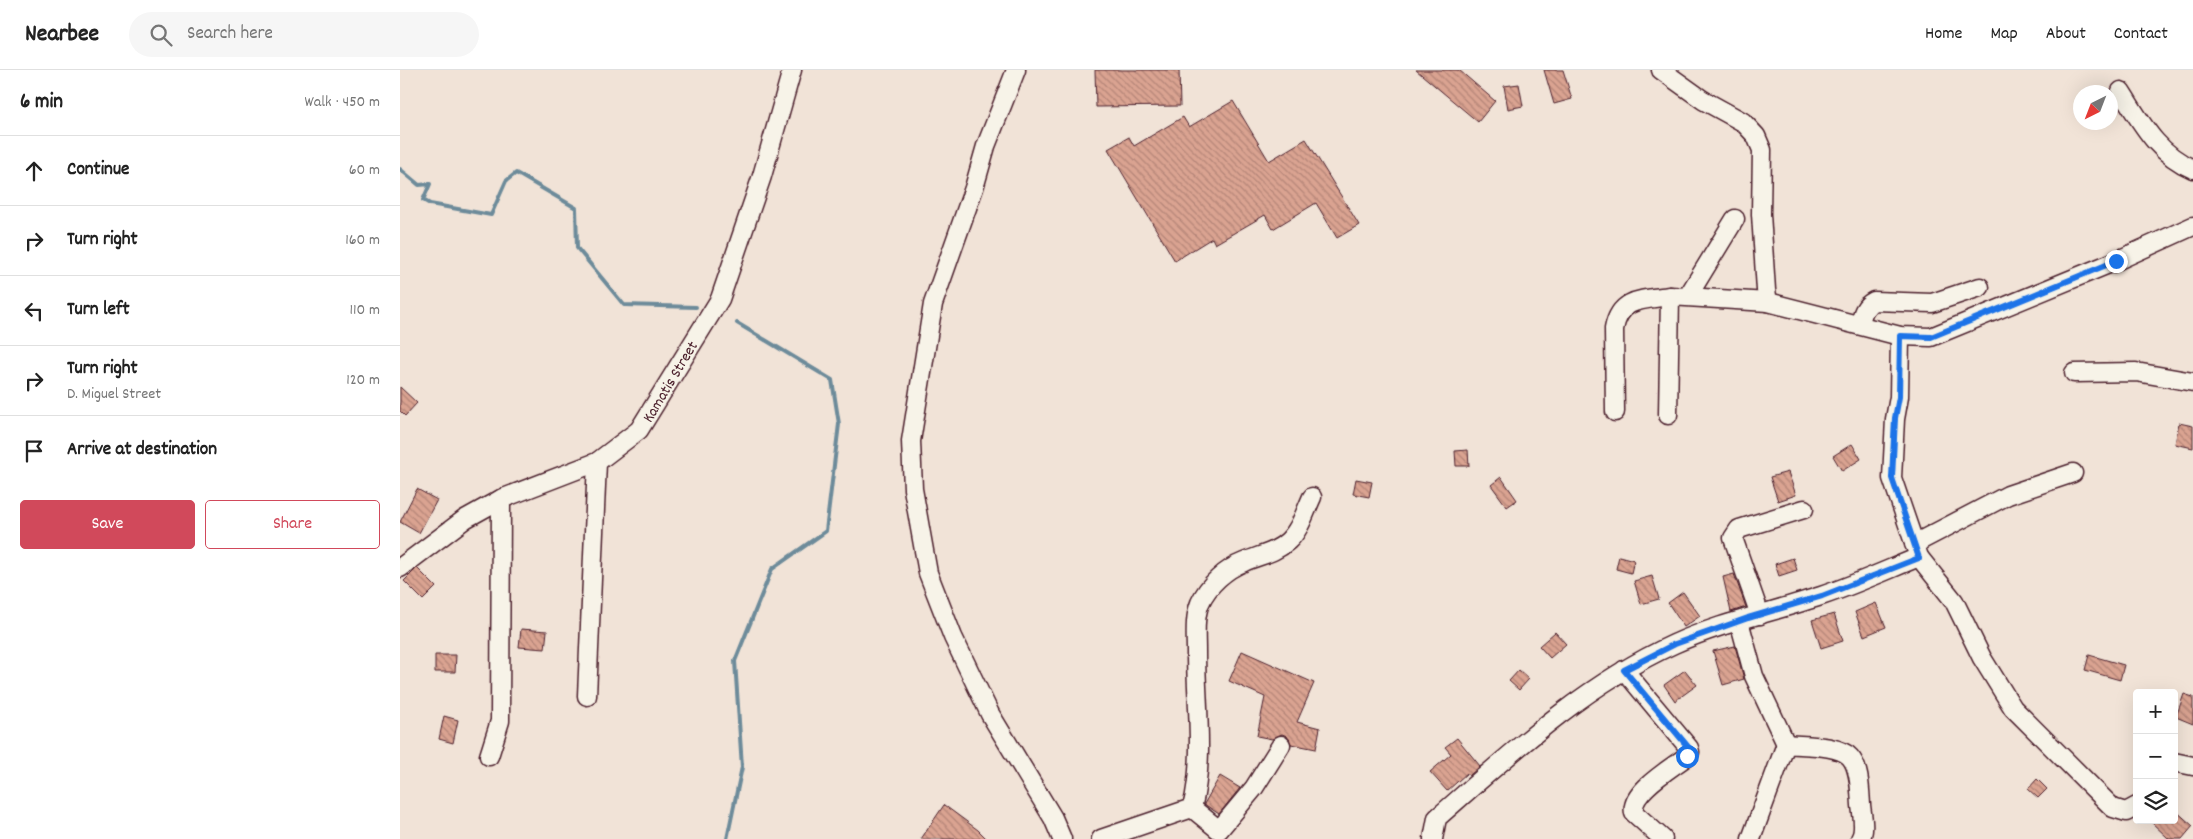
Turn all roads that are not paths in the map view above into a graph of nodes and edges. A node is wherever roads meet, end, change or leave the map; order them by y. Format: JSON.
{"nodes":[{"id":1,"x":792,"y":70,"type":"edge"},
{"id":2,"x":1016,"y":70,"type":"edge"},
{"id":3,"x":1661,"y":70,"type":"edge"},
{"id":4,"x":2120,"y":91,"type":"dead end"},
{"id":5,"x":2193,"y":169,"type":"edge"},
{"id":6,"x":1735,"y":218,"type":"dead end"},
{"id":7,"x":2193,"y":226,"type":"edge"},
{"id":8,"x":1980,"y":287,"type":"dead end"},
{"id":9,"x":1670,"y":296,"type":"junction"},
{"id":10,"x":1688,"y":296,"type":"junction"},
{"id":11,"x":1768,"y":302,"type":"junction"},
{"id":12,"x":1860,"y":324,"type":"junction"},
{"id":13,"x":1900,"y":336,"type":"junction"},
{"id":14,"x":2074,"y":373,"type":"dead end"},
{"id":15,"x":2193,"y":382,"type":"edge"},
{"id":16,"x":1614,"y":412,"type":"dead end"},
{"id":17,"x":1668,"y":415,"type":"dead end"},
{"id":18,"x":596,"y":462,"type":"junction"},
{"id":19,"x":2073,"y":473,"type":"dead end"},
{"id":20,"x":1312,"y":497,"type":"dead end"},
{"id":21,"x":501,"y":499,"type":"junction"},
{"id":22,"x":1804,"y":509,"type":"dead end"},
{"id":23,"x":1917,"y":551,"type":"junction"},
{"id":24,"x":400,"y":568,"type":"edge"},
{"id":25,"x":1760,"y":614,"type":"junction"},
{"id":26,"x":1739,"y":621,"type":"junction"},
{"id":27,"x":1624,"y":670,"type":"junction"},
{"id":28,"x":587,"y":696,"type":"dead end"},
{"id":29,"x":1786,"y":744,"type":"junction"},
{"id":30,"x":1281,"y":745,"type":"dead end"},
{"id":31,"x":489,"y":756,"type":"dead end"},
{"id":32,"x":2178,"y":763,"type":"edge"},
{"id":33,"x":2193,"y":766,"type":"edge"},
{"id":34,"x":1192,"y":808,"type":"junction"},
{"id":35,"x":2133,"y":808,"type":"edge"},
{"id":36,"x":1062,"y":839,"type":"edge"},
{"id":37,"x":1101,"y":839,"type":"edge"},
{"id":38,"x":1433,"y":839,"type":"edge"},
{"id":39,"x":1663,"y":839,"type":"edge"},
{"id":40,"x":1751,"y":839,"type":"edge"},
{"id":41,"x":1860,"y":839,"type":"edge"}],
"edges":[{"from":1,"to":18,"type":"street","name":"Kamatis Street"},
{"from":2,"to":36,"type":"street"},
{"from":3,"to":11,"type":"street"},
{"from":4,"to":5,"type":"street"},
{"from":6,"to":10,"type":"street"},
{"from":7,"to":13,"type":"street"},
{"from":8,"to":12,"type":"street"},
{"from":9,"to":10,"type":"street"},
{"from":9,"to":16,"type":"street"},
{"from":9,"to":17,"type":"street"},
{"from":10,"to":11,"type":"street"},
{"from":11,"to":12,"type":"street"},
{"from":12,"to":13,"type":"street"},
{"from":13,"to":23,"type":"street"},
{"from":14,"to":15,"type":"street"},
{"from":18,"to":21,"type":"street","name":"Kamatis Street"},
{"from":18,"to":28,"type":"street"},
{"from":19,"to":23,"type":"street"},
{"from":20,"to":34,"type":"street"},
{"from":21,"to":24,"type":"street","name":"Kamatis Street"},
{"from":21,"to":31,"type":"street"},
{"from":22,"to":25,"type":"street"},
{"from":23,"to":25,"type":"street"},
{"from":23,"to":35,"type":"street"},
{"from":25,"to":26,"type":"street"},
{"from":26,"to":27,"type":"street"},
{"from":26,"to":29,"type":"street"},
{"from":27,"to":38,"type":"street"},
{"from":27,"to":39,"type":"street"},
{"from":29,"to":40,"type":"street"},
{"from":29,"to":41,"type":"street"},
{"from":30,"to":34,"type":"street"},
{"from":32,"to":33,"type":"street"},
{"from":34,"to":37,"type":"street"}]}
